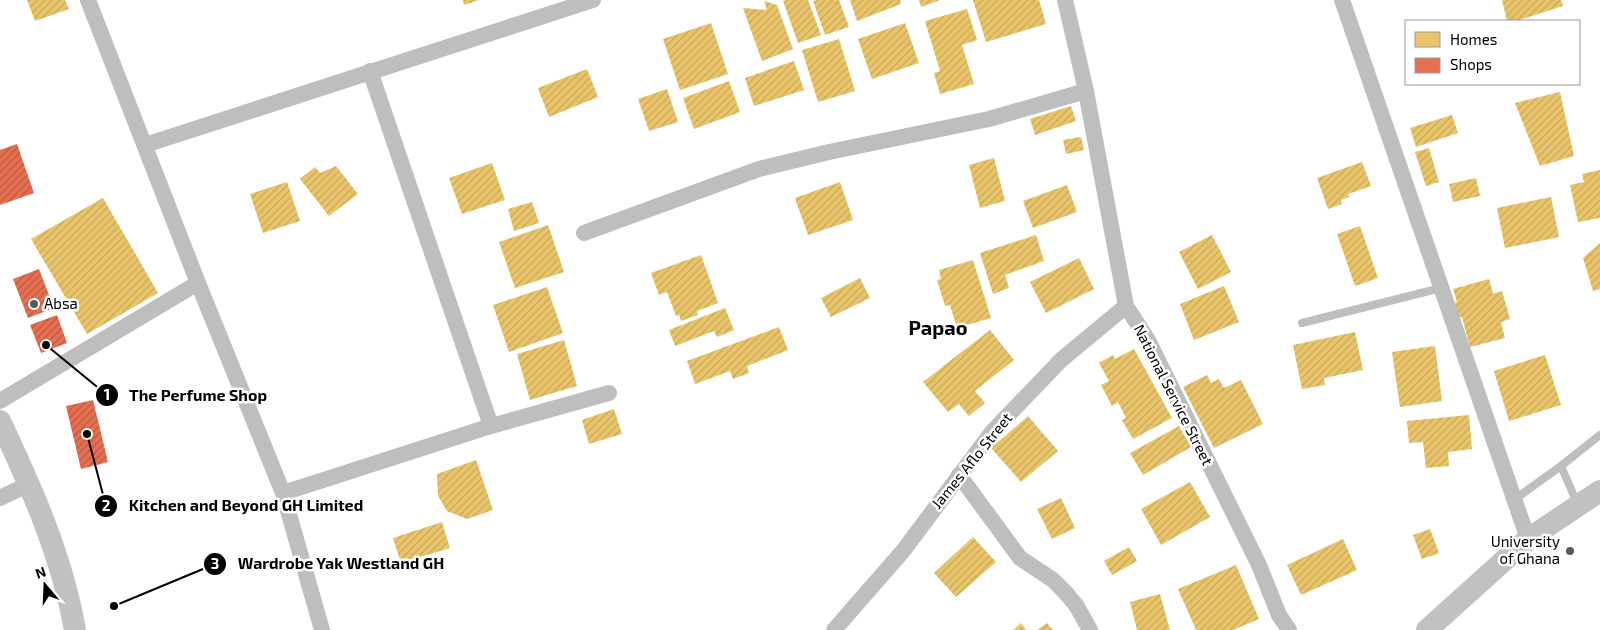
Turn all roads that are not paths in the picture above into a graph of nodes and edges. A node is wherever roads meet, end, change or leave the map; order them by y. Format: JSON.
{"nodes":[{"id":1,"x":88,"y":0,"type":"edge"},
{"id":2,"x":593,"y":0,"type":"edge"},
{"id":3,"x":1065,"y":0,"type":"edge"},
{"id":4,"x":1342,"y":0,"type":"edge"},
{"id":5,"x":370,"y":71,"type":"junction"},
{"id":6,"x":1086,"y":90,"type":"junction"},
{"id":7,"x":145,"y":145,"type":"junction"},
{"id":8,"x":584,"y":233,"type":"dead end"},
{"id":9,"x":198,"y":284,"type":"junction"},
{"id":10,"x":1441,"y":288,"type":"junction"},
{"id":11,"x":1126,"y":306,"type":"junction"},
{"id":12,"x":1302,"y":323,"type":"dead end"},
{"id":13,"x":609,"y":393,"type":"dead end"},
{"id":14,"x":0,"y":401,"type":"edge"},
{"id":15,"x":0,"y":421,"type":"edge"},
{"id":16,"x":491,"y":426,"type":"junction"},
{"id":17,"x":1600,"y":435,"type":"edge"},
{"id":18,"x":1561,"y":466,"type":"junction"},
{"id":19,"x":959,"y":475,"type":"junction"},
{"id":20,"x":29,"y":484,"type":"junction"},
{"id":21,"x":1600,"y":491,"type":"edge"},
{"id":22,"x":283,"y":493,"type":"junction"},
{"id":23,"x":0,"y":498,"type":"edge"},
{"id":24,"x":1515,"y":499,"type":"junction"},
{"id":25,"x":1578,"y":505,"type":"junction"},
{"id":26,"x":1528,"y":540,"type":"junction"},
{"id":27,"x":843,"y":627,"type":"edge"},
{"id":28,"x":75,"y":630,"type":"edge"},
{"id":29,"x":322,"y":630,"type":"edge"},
{"id":30,"x":1090,"y":630,"type":"edge"},
{"id":31,"x":1289,"y":630,"type":"edge"},
{"id":32,"x":1427,"y":630,"type":"edge"}],
"edges":[{"from":1,"to":7,"type":"street"},
{"from":2,"to":5,"type":"street"},
{"from":3,"to":6,"type":"street","name":"National Service Street"},
{"from":4,"to":10,"type":"street"},
{"from":5,"to":7,"type":"street"},
{"from":5,"to":16,"type":"street"},
{"from":6,"to":8,"type":"street"},
{"from":6,"to":11,"type":"street","name":"National Service Street"},
{"from":7,"to":9,"type":"street"},
{"from":9,"to":14,"type":"street"},
{"from":9,"to":22,"type":"street"},
{"from":10,"to":12,"type":"lane"},
{"from":10,"to":24,"type":"street"},
{"from":11,"to":19,"type":"street","name":"James Aflo Street"},
{"from":11,"to":31,"type":"street","name":"National Service Street"},
{"from":13,"to":16,"type":"street"},
{"from":15,"to":20,"type":"street"},
{"from":16,"to":22,"type":"street"},
{"from":17,"to":18,"type":"lane"},
{"from":18,"to":24,"type":"lane"},
{"from":18,"to":25,"type":"lane"},
{"from":19,"to":27,"type":"street","name":"James Aflo Street"},
{"from":19,"to":30,"type":"street"},
{"from":20,"to":23,"type":"street"},
{"from":20,"to":28,"type":"street"},
{"from":21,"to":25,"type":"street"},
{"from":22,"to":29,"type":"street"},
{"from":24,"to":26,"type":"street"},
{"from":25,"to":26,"type":"street"},
{"from":26,"to":32,"type":"street"}]}
